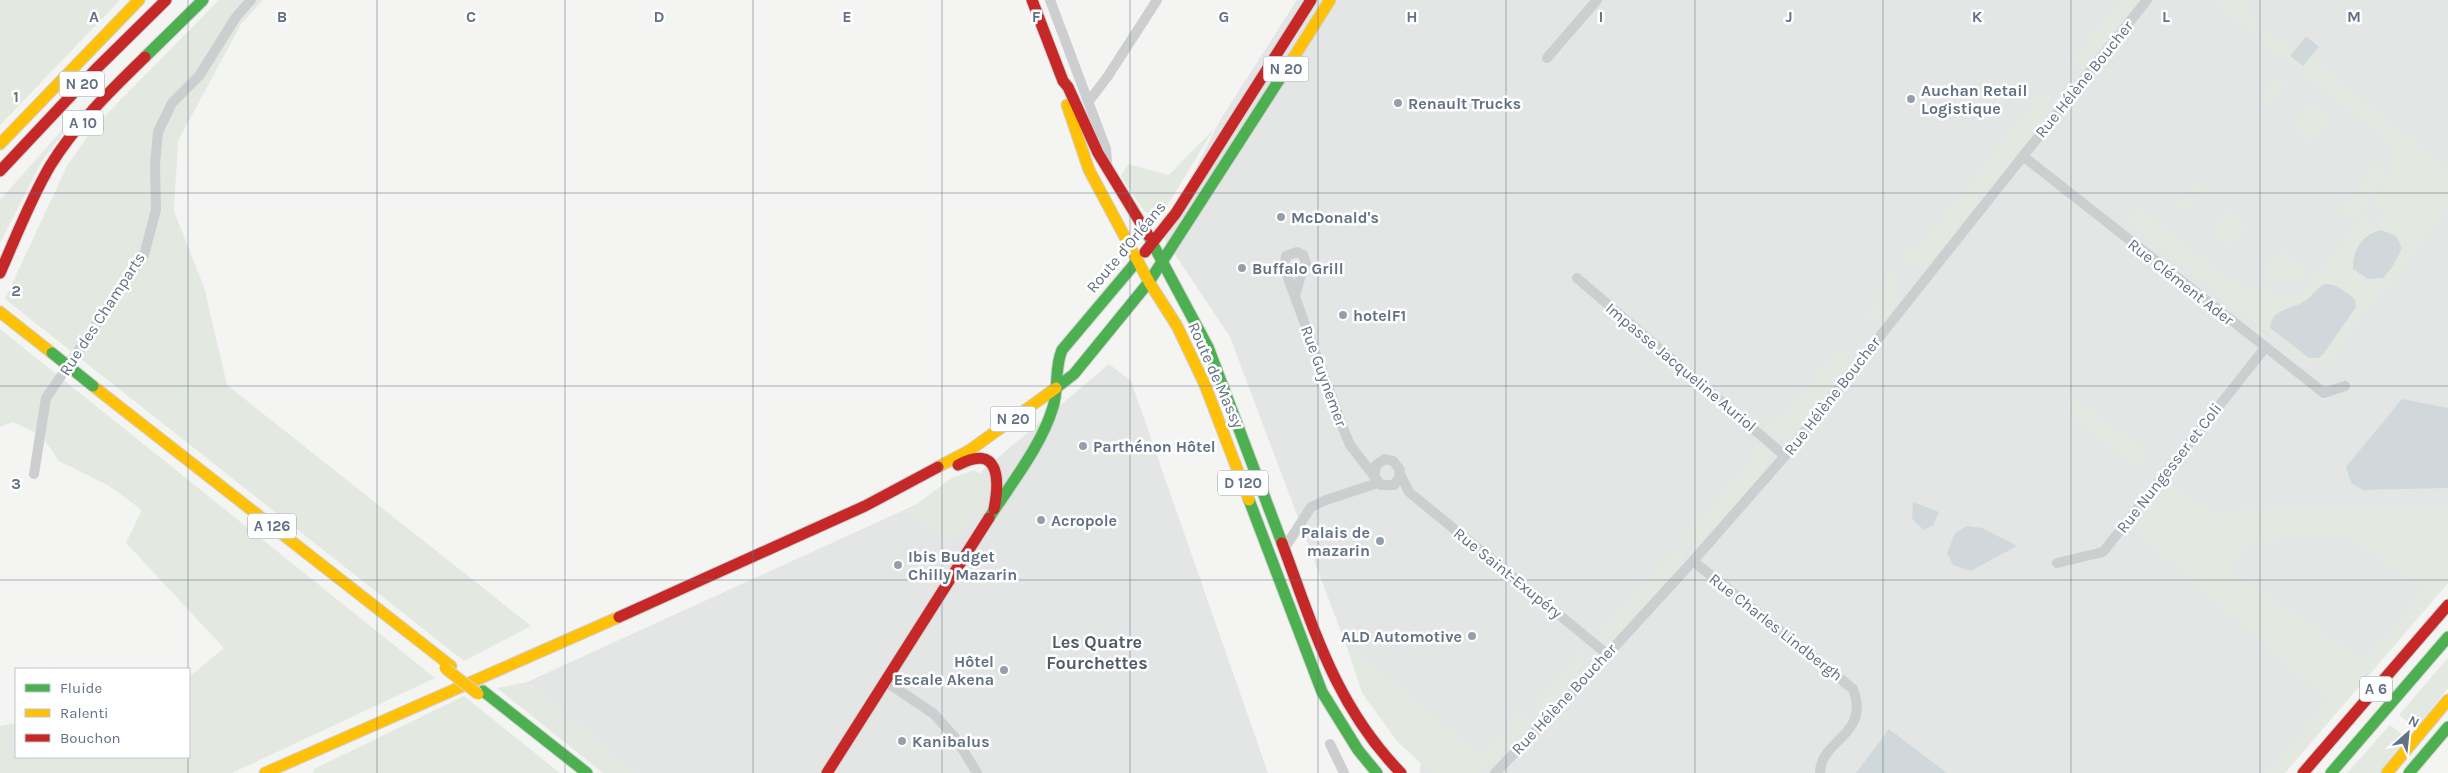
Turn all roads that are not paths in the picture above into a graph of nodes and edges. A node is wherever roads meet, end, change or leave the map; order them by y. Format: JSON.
{"nodes":[{"id":1,"x":139,"y":0,"type":"edge"},
{"id":2,"x":166,"y":0,"type":"edge"},
{"id":3,"x":203,"y":0,"type":"edge"},
{"id":4,"x":250,"y":0,"type":"edge"},
{"id":5,"x":1032,"y":0,"type":"edge"},
{"id":6,"x":1050,"y":0,"type":"edge"},
{"id":7,"x":1157,"y":0,"type":"edge"},
{"id":8,"x":1311,"y":0,"type":"edge"},
{"id":9,"x":1330,"y":0,"type":"edge"},
{"id":10,"x":1597,"y":0,"type":"edge"},
{"id":11,"x":2147,"y":0,"type":"edge"},
{"id":12,"x":1547,"y":58,"type":"dead end"},
{"id":13,"x":1063,"y":82,"type":"junction"},
{"id":14,"x":1088,"y":101,"type":"junction"},
{"id":15,"x":0,"y":144,"type":"edge"},
{"id":16,"x":2023,"y":156,"type":"junction"},
{"id":17,"x":1107,"y":168,"type":"junction"},
{"id":18,"x":0,"y":171,"type":"edge"},
{"id":19,"x":1152,"y":243,"type":"junction"},
{"id":20,"x":1137,"y":261,"type":"junction"},
{"id":21,"x":1163,"y":261,"type":"junction"},
{"id":22,"x":1285,"y":270,"type":"junction"},
{"id":23,"x":0,"y":272,"type":"edge"},
{"id":24,"x":1301,"y":275,"type":"junction"},
{"id":25,"x":1577,"y":278,"type":"dead end"},
{"id":26,"x":1149,"y":282,"type":"junction"},
{"id":27,"x":1295,"y":296,"type":"junction"},
{"id":28,"x":0,"y":312,"type":"edge"},
{"id":29,"x":0,"y":319,"type":"edge"},
{"id":30,"x":17,"y":329,"type":"junction"},
{"id":31,"x":2265,"y":348,"type":"junction"},
{"id":32,"x":2345,"y":386,"type":"dead end"},
{"id":33,"x":1056,"y":388,"type":"junction"},
{"id":34,"x":1357,"y":454,"type":"junction"},
{"id":35,"x":1785,"y":456,"type":"junction"},
{"id":36,"x":1382,"y":460,"type":"junction"},
{"id":37,"x":944,"y":465,"type":"junction"},
{"id":38,"x":34,"y":474,"type":"dead end"},
{"id":39,"x":1400,"y":474,"type":"junction"},
{"id":40,"x":1376,"y":479,"type":"junction"},
{"id":41,"x":1390,"y":486,"type":"junction"},
{"id":42,"x":1409,"y":492,"type":"junction"},
{"id":43,"x":994,"y":509,"type":"junction"},
{"id":44,"x":1284,"y":549,"type":"junction"},
{"id":45,"x":1693,"y":561,"type":"junction"},
{"id":46,"x":2057,"y":563,"type":"dead end"},
{"id":47,"x":2448,"y":605,"type":"edge"},
{"id":48,"x":2448,"y":638,"type":"edge"},
{"id":49,"x":1607,"y":654,"type":"junction"},
{"id":50,"x":886,"y":681,"type":"junction"},
{"id":51,"x":481,"y":693,"type":"junction"},
{"id":52,"x":2448,"y":700,"type":"edge"},
{"id":53,"x":2448,"y":727,"type":"edge"},
{"id":54,"x":1330,"y":744,"type":"dead end"},
{"id":55,"x":265,"y":773,"type":"edge"},
{"id":56,"x":579,"y":773,"type":"edge"},
{"id":57,"x":587,"y":773,"type":"edge"},
{"id":58,"x":826,"y":773,"type":"edge"},
{"id":59,"x":978,"y":773,"type":"edge"},
{"id":60,"x":1344,"y":773,"type":"edge"},
{"id":61,"x":1377,"y":773,"type":"edge"},
{"id":62,"x":1401,"y":773,"type":"edge"},
{"id":63,"x":1496,"y":773,"type":"edge"},
{"id":64,"x":1820,"y":773,"type":"edge"},
{"id":65,"x":2303,"y":773,"type":"edge"},
{"id":66,"x":2331,"y":773,"type":"edge"},
{"id":67,"x":2387,"y":773,"type":"edge"},
{"id":68,"x":2409,"y":773,"type":"edge"}],
"edges":[{"from":1,"to":15,"type":"main road","number":"N 20"},
{"from":2,"to":18,"type":"main road","number":"N 20"},
{"from":3,"to":23,"type":"main road","number":"A 10"},
{"from":4,"to":38,"type":"street","name":"Rue des Champarts"},
{"from":5,"to":13,"type":"main road","number":"D 120"},
{"from":6,"to":14,"type":"street","name":"Route de Massy"},
{"from":7,"to":14,"type":"street"},
{"from":8,"to":19,"type":"main road","name":"Route d'Orléans","number":"N 20"},
{"from":9,"to":21,"type":"main road","name":"Route d'Orléans","number":"N 20"},
{"from":10,"to":12,"type":"street"},
{"from":11,"to":16,"type":"street","name":"Rue Hélène Boucher"},
{"from":13,"to":17,"type":"main road","name":"Route de Massy","number":"D 120"},
{"from":13,"to":20,"type":"main road","name":"Route de Massy","number":"D 120"},
{"from":14,"to":17,"type":"street","name":"Route de Massy"},
{"from":16,"to":31,"type":"street","name":"Rue Clément Ader"},
{"from":16,"to":35,"type":"street","name":"Rue Hélène Boucher"},
{"from":17,"to":19,"type":"main road","name":"Route de Massy","number":"D 120"},
{"from":19,"to":20,"type":"main road","name":"Route d'Orléans","number":"N 20"},
{"from":19,"to":21,"type":"main road","name":"Route de Massy","number":"D 120"},
{"from":20,"to":26,"type":"main road","name":"Route de Massy","number":"D 120"},
{"from":20,"to":33,"type":"main road","name":"Route d'Orléans","number":"N 20"},
{"from":21,"to":26,"type":"main road","name":"Route d'Orléans","number":"N 20"},
{"from":21,"to":44,"type":"main road","name":"Route de Massy","number":"D 120"},
{"from":22,"to":24,"type":"street"},
{"from":22,"to":24,"type":"street"},
{"from":22,"to":27,"type":"street","name":"Rue Guynemer"},
{"from":24,"to":27,"type":"street"},
{"from":25,"to":35,"type":"street","name":"Impasse Jacqueline Auriol"},
{"from":26,"to":33,"type":"main road","number":"N 20"},
{"from":26,"to":61,"type":"main road","name":"Route de Massy","number":"D 120"},
{"from":27,"to":34,"type":"street","name":"Rue Guynemer"},
{"from":28,"to":30,"type":"main road","number":"A 126"},
{"from":29,"to":30,"type":"main road","number":"A 126"},
{"from":30,"to":51,"type":"main road","number":"A 126","bridge":true},
{"from":31,"to":32,"type":"street","name":"Rue Clément Ader"},
{"from":31,"to":46,"type":"street","name":"Rue Nungesser et Coli"},
{"from":33,"to":37,"type":"main road","number":"N 20"},
{"from":33,"to":43,"type":"main road","name":"Route d'Orléans"},
{"from":34,"to":36,"type":"street"},
{"from":34,"to":40,"type":"street","name":"Rue Guynemer"},
{"from":35,"to":45,"type":"street","name":"Rue Hélène Boucher"},
{"from":36,"to":39,"type":"street"},
{"from":36,"to":40,"type":"street"},
{"from":37,"to":43,"type":"main road"},
{"from":37,"to":55,"type":"main road"},
{"from":39,"to":41,"type":"street"},
{"from":39,"to":42,"type":"street","name":"Rue Saint-Exupéry"},
{"from":40,"to":41,"type":"street"},
{"from":40,"to":44,"type":"street"},
{"from":41,"to":42,"type":"street","name":"Rue Saint-Exupéry"},
{"from":42,"to":49,"type":"street","name":"Rue Saint-Exupéry"},
{"from":43,"to":50,"type":"main road","name":"Route d'Orléans"},
{"from":44,"to":62,"type":"main road","name":"Route de Massy","number":"D 120"},
{"from":45,"to":49,"type":"street","name":"Rue Hélène Boucher"},
{"from":45,"to":64,"type":"street","name":"Rue Charles Lindbergh"},
{"from":47,"to":65,"type":"main road","number":"A 6"},
{"from":48,"to":66,"type":"main road","number":"A 6"},
{"from":49,"to":63,"type":"street","name":"Rue Hélène Boucher"},
{"from":50,"to":58,"type":"main road","name":"Route d'Orléans"},
{"from":50,"to":59,"type":"street"},
{"from":51,"to":56,"type":"main road","number":"A 126"},
{"from":51,"to":57,"type":"main road","number":"A 126"},
{"from":52,"to":67,"type":"main road"},
{"from":53,"to":68,"type":"main road"},
{"from":54,"to":60,"type":"street"}]}
